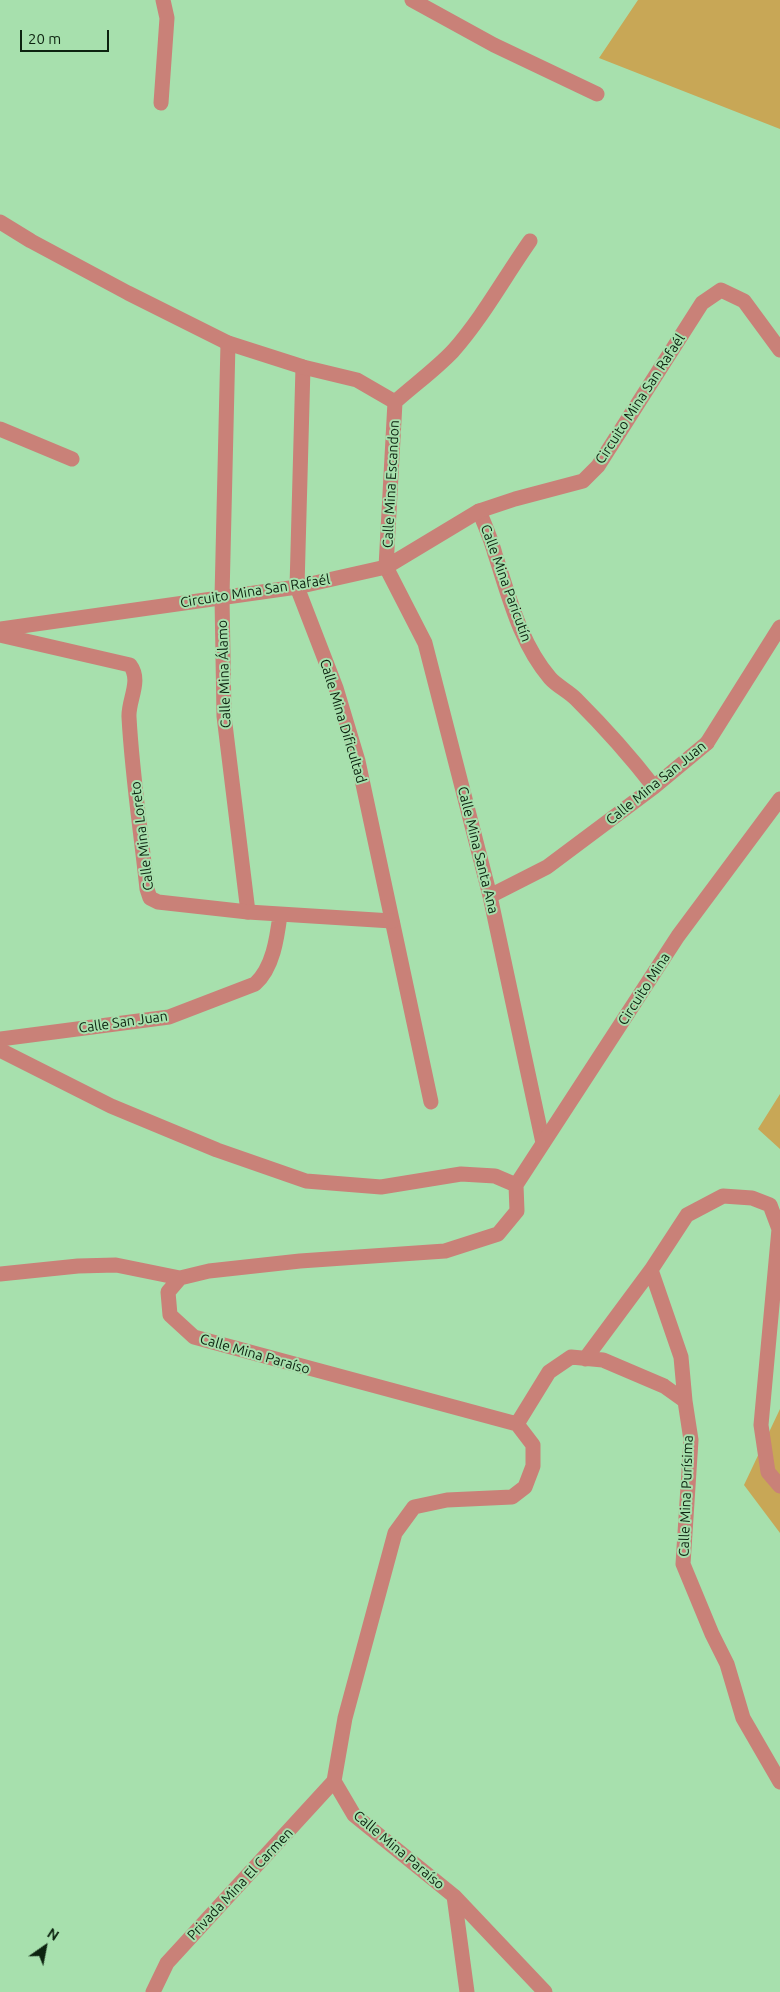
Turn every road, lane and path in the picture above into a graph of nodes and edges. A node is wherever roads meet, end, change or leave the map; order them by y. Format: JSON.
{"nodes":[{"id":1,"x":163,"y":0,"type":"edge"},
{"id":2,"x":412,"y":0,"type":"edge"},
{"id":3,"x":597,"y":94,"type":"dead end"},
{"id":4,"x":161,"y":103,"type":"dead end"},
{"id":5,"x":0,"y":222,"type":"edge"},
{"id":6,"x":530,"y":241,"type":"dead end"},
{"id":7,"x":228,"y":343,"type":"junction"},
{"id":8,"x":780,"y":350,"type":"edge"},
{"id":9,"x":303,"y":367,"type":"junction"},
{"id":10,"x":395,"y":402,"type":"junction"},
{"id":11,"x":0,"y":429,"type":"edge"},
{"id":12,"x":72,"y":459,"type":"dead end"},
{"id":13,"x":479,"y":511,"type":"junction"},
{"id":14,"x":386,"y":566,"type":"junction"},
{"id":15,"x":297,"y":587,"type":"junction"},
{"id":16,"x":222,"y":597,"type":"junction"},
{"id":17,"x":780,"y":627,"type":"edge"},
{"id":18,"x":0,"y":629,"type":"edge"},
{"id":19,"x":0,"y":635,"type":"edge"},
{"id":20,"x":654,"y":787,"type":"junction"},
{"id":21,"x":780,"y":799,"type":"edge"},
{"id":22,"x":490,"y":896,"type":"junction"},
{"id":23,"x":248,"y":912,"type":"junction"},
{"id":24,"x":280,"y":915,"type":"junction"},
{"id":25,"x":392,"y":921,"type":"junction"},
{"id":26,"x":0,"y":1039,"type":"edge"},
{"id":27,"x":0,"y":1050,"type":"edge"},
{"id":28,"x":431,"y":1102,"type":"dead end"},
{"id":29,"x":544,"y":1143,"type":"junction"},
{"id":30,"x":516,"y":1185,"type":"junction"},
{"id":31,"x":651,"y":1270,"type":"junction"},
{"id":32,"x":0,"y":1274,"type":"edge"},
{"id":33,"x":180,"y":1278,"type":"junction"},
{"id":34,"x":585,"y":1359,"type":"junction"},
{"id":35,"x":685,"y":1402,"type":"junction"},
{"id":36,"x":516,"y":1424,"type":"junction"},
{"id":37,"x":780,"y":1486,"type":"edge"},
{"id":38,"x":334,"y":1781,"type":"junction"},
{"id":39,"x":780,"y":1782,"type":"edge"},
{"id":40,"x":454,"y":1896,"type":"junction"},
{"id":41,"x":153,"y":1992,"type":"edge"},
{"id":42,"x":467,"y":1992,"type":"edge"},
{"id":43,"x":545,"y":1992,"type":"edge"}],
"edges":[{"from":1,"to":4,"type":"street"},
{"from":2,"to":3,"type":"street"},
{"from":5,"to":7,"type":"street"},
{"from":6,"to":10,"type":"street"},
{"from":7,"to":9,"type":"street"},
{"from":7,"to":16,"type":"street","name":"Calle Mina Álamo"},
{"from":8,"to":13,"type":"street","name":"Circuito Mina San Rafaél"},
{"from":9,"to":10,"type":"street"},
{"from":9,"to":15,"type":"street","name":"Calle Mina Dificultad"},
{"from":10,"to":14,"type":"street","name":"Calle Mina Escandon"},
{"from":11,"to":12,"type":"street"},
{"from":13,"to":14,"type":"street","name":"Circuito Mina San Rafaél"},
{"from":13,"to":20,"type":"street","name":"Calle Mina Paricutín"},
{"from":14,"to":15,"type":"street","name":"Circuito Mina San Rafaél"},
{"from":14,"to":22,"type":"street","name":"Calle Mina Santa Ana"},
{"from":15,"to":16,"type":"street","name":"Circuito Mina San Rafaél"},
{"from":15,"to":25,"type":"street","name":"Calle Mina Dificultad"},
{"from":16,"to":18,"type":"street","name":"Circuito Mina San Rafaél"},
{"from":16,"to":23,"type":"street","name":"Calle Mina Álamo"},
{"from":17,"to":20,"type":"street","name":"Calle Mina San Juan"},
{"from":19,"to":23,"type":"street","name":"Calle Mina Loreto"},
{"from":20,"to":22,"type":"street","name":"Calle Mina San Juan"},
{"from":21,"to":29,"type":"street","name":"Circuito Mina"},
{"from":22,"to":29,"type":"street","name":"Calle Mina Santa Ana"},
{"from":23,"to":24,"type":"street","name":"Calle Mina Loreto"},
{"from":24,"to":25,"type":"street","name":"Calle Mina Loreto"},
{"from":24,"to":26,"type":"street","name":"Calle San Juan"},
{"from":25,"to":28,"type":"street","name":"Calle Mina Dificultad"},
{"from":27,"to":30,"type":"street"},
{"from":29,"to":30,"type":"street","name":"Circuito Mina"},
{"from":30,"to":33,"type":"street"},
{"from":31,"to":34,"type":"street"},
{"from":31,"to":35,"type":"street","name":"Calle Mina Purísima"},
{"from":31,"to":37,"type":"street"},
{"from":32,"to":33,"type":"street"},
{"from":33,"to":36,"type":"street","name":"Calle Mina Paraíso"},
{"from":34,"to":35,"type":"street"},
{"from":34,"to":36,"type":"street"},
{"from":35,"to":39,"type":"street","name":"Calle Mina Purísima"},
{"from":36,"to":38,"type":"street"},
{"from":38,"to":40,"type":"street","name":"Calle Mina Paraíso"},
{"from":38,"to":41,"type":"street","name":"Privada Mina El Carmen"},
{"from":40,"to":42,"type":"street","name":"Calle Mina Paraíso"},
{"from":40,"to":43,"type":"street","name":"Calle Mina Paraíso"}]}
